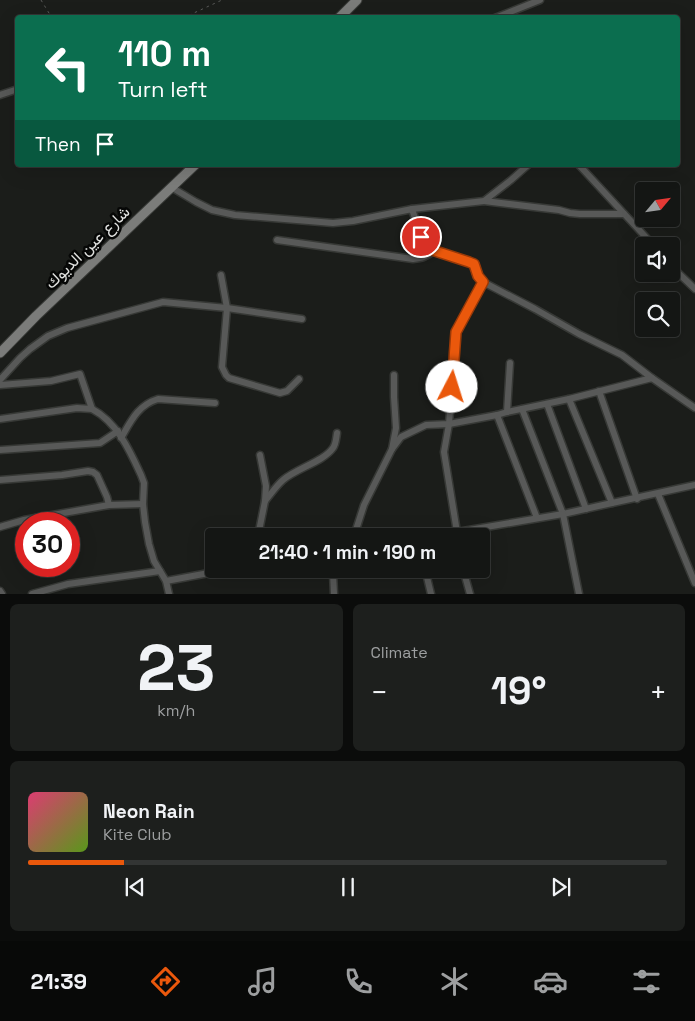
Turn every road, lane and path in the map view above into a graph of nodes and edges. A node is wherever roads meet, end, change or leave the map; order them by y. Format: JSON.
{"nodes":[{"id":1,"x":41,"y":0,"type":"edge"},
{"id":2,"x":222,"y":0,"type":"edge"},
{"id":3,"x":357,"y":0,"type":"edge"},
{"id":4,"x":540,"y":0,"type":"edge"},
{"id":5,"x":50,"y":15,"type":"edge"},
{"id":6,"x":190,"y":15,"type":"edge"},
{"id":7,"x":342,"y":15,"type":"edge"},
{"id":8,"x":502,"y":15,"type":"edge"},
{"id":9,"x":15,"y":90,"type":"edge"},
{"id":10,"x":0,"y":95,"type":"edge"},
{"id":11,"x":193,"y":167,"type":"edge"},
{"id":12,"x":526,"y":167,"type":"edge"},
{"id":13,"x":581,"y":167,"type":"edge"},
{"id":14,"x":171,"y":188,"type":"junction"},
{"id":15,"x":484,"y":201,"type":"junction"},
{"id":16,"x":412,"y":209,"type":"junction"},
{"id":17,"x":624,"y":214,"type":"junction"},
{"id":18,"x":646,"y":237,"type":"edge"},
{"id":19,"x":277,"y":240,"type":"dead end"},
{"id":20,"x":433,"y":251,"type":"junction"},
{"id":21,"x":221,"y":274,"type":"dead end"},
{"id":22,"x":680,"y":275,"type":"edge"},
{"id":23,"x":483,"y":282,"type":"junction"},
{"id":24,"x":695,"y":289,"type":"edge"},
{"id":25,"x":227,"y":308,"type":"junction"},
{"id":26,"x":302,"y":319,"type":"dead end"},
{"id":27,"x":0,"y":352,"type":"edge"},
{"id":28,"x":510,"y":363,"type":"dead end"},
{"id":29,"x":394,"y":375,"type":"dead end"},
{"id":30,"x":652,"y":378,"type":"junction"},
{"id":31,"x":299,"y":379,"type":"dead end"},
{"id":32,"x":0,"y":380,"type":"edge"},
{"id":33,"x":0,"y":385,"type":"edge"},
{"id":34,"x":599,"y":391,"type":"junction"},
{"id":35,"x":570,"y":399,"type":"junction"},
{"id":36,"x":215,"y":403,"type":"dead end"},
{"id":37,"x":547,"y":404,"type":"junction"},
{"id":38,"x":695,"y":408,"type":"edge"},
{"id":39,"x":92,"y":409,"type":"junction"},
{"id":40,"x":522,"y":409,"type":"junction"},
{"id":41,"x":507,"y":412,"type":"junction"},
{"id":42,"x":497,"y":415,"type":"junction"},
{"id":43,"x":0,"y":419,"type":"edge"},
{"id":44,"x":448,"y":424,"type":"junction"},
{"id":45,"x":118,"y":431,"type":"junction"},
{"id":46,"x":337,"y":433,"type":"dead end"},
{"id":47,"x":121,"y":438,"type":"junction"},
{"id":48,"x":392,"y":449,"type":"junction"},
{"id":49,"x":0,"y":450,"type":"edge"},
{"id":50,"x":260,"y":455,"type":"dead end"},
{"id":51,"x":0,"y":480,"type":"edge"},
{"id":52,"x":695,"y":485,"type":"edge"},
{"id":53,"x":658,"y":494,"type":"junction"},
{"id":54,"x":637,"y":499,"type":"junction"},
{"id":55,"x":265,"y":501,"type":"junction"},
{"id":56,"x":612,"y":503,"type":"junction"},
{"id":57,"x":109,"y":504,"type":"junction"},
{"id":58,"x":143,"y":504,"type":"junction"},
{"id":59,"x":586,"y":509,"type":"junction"},
{"id":60,"x":563,"y":514,"type":"junction"},
{"id":61,"x":537,"y":518,"type":"junction"},
{"id":62,"x":0,"y":527,"type":"edge"},
{"id":63,"x":260,"y":528,"type":"edge"},
{"id":64,"x":357,"y":528,"type":"edge"},
{"id":65,"x":456,"y":528,"type":"edge"},
{"id":66,"x":487,"y":528,"type":"edge"},
{"id":67,"x":160,"y":571,"type":"junction"},
{"id":68,"x":205,"y":573,"type":"edge"},
{"id":69,"x":333,"y":578,"type":"edge"},
{"id":70,"x":427,"y":578,"type":"edge"},
{"id":71,"x":465,"y":578,"type":"edge"},
{"id":72,"x":166,"y":580,"type":"junction"},
{"id":73,"x":695,"y":583,"type":"edge"},
{"id":74,"x":32,"y":594,"type":"edge"},
{"id":75,"x":169,"y":594,"type":"edge"},
{"id":76,"x":334,"y":594,"type":"edge"},
{"id":77,"x":431,"y":594,"type":"edge"},
{"id":78,"x":470,"y":594,"type":"edge"},
{"id":79,"x":579,"y":594,"type":"edge"}],
"edges":[{"from":1,"to":5,"type":"path"},
{"from":2,"to":6,"type":"path"},
{"from":3,"to":7,"type":"main road"},
{"from":4,"to":8,"type":"street"},
{"from":9,"to":10,"type":"street"},
{"from":11,"to":14,"type":"main road","name":"شارع عين الديوك"},
{"from":12,"to":15,"type":"street"},
{"from":13,"to":17,"type":"street"},
{"from":14,"to":16,"type":"street"},
{"from":14,"to":27,"type":"main road","name":"شارع عين الديوك"},
{"from":15,"to":16,"type":"street"},
{"from":15,"to":17,"type":"street"},
{"from":16,"to":20,"type":"street"},
{"from":17,"to":18,"type":"street"},
{"from":19,"to":20,"type":"street"},
{"from":20,"to":23,"type":"street"},
{"from":21,"to":25,"type":"street"},
{"from":22,"to":24,"type":"street"},
{"from":23,"to":30,"type":"street"},
{"from":23,"to":44,"type":"street"},
{"from":25,"to":26,"type":"street"},
{"from":25,"to":31,"type":"street"},
{"from":25,"to":32,"type":"street"},
{"from":28,"to":41,"type":"street"},
{"from":29,"to":48,"type":"street"},
{"from":30,"to":34,"type":"street"},
{"from":30,"to":38,"type":"street"},
{"from":33,"to":39,"type":"street"},
{"from":34,"to":35,"type":"street"},
{"from":34,"to":54,"type":"street"},
{"from":35,"to":37,"type":"street"},
{"from":35,"to":56,"type":"street"},
{"from":36,"to":47,"type":"street"},
{"from":37,"to":40,"type":"street"},
{"from":37,"to":59,"type":"street"},
{"from":39,"to":43,"type":"street"},
{"from":39,"to":45,"type":"street"},
{"from":40,"to":41,"type":"street"},
{"from":40,"to":60,"type":"street"},
{"from":41,"to":42,"type":"street"},
{"from":42,"to":44,"type":"street"},
{"from":42,"to":61,"type":"street"},
{"from":44,"to":48,"type":"street"},
{"from":44,"to":65,"type":"street"},
{"from":45,"to":47,"type":"street"},
{"from":45,"to":49,"type":"street"},
{"from":46,"to":55,"type":"street"},
{"from":47,"to":58,"type":"street"},
{"from":48,"to":64,"type":"street"},
{"from":50,"to":55,"type":"street"},
{"from":51,"to":57,"type":"street"},
{"from":52,"to":53,"type":"street"},
{"from":53,"to":54,"type":"street"},
{"from":53,"to":73,"type":"street"},
{"from":54,"to":56,"type":"street"},
{"from":55,"to":63,"type":"street"},
{"from":56,"to":59,"type":"street"},
{"from":57,"to":58,"type":"street"},
{"from":57,"to":62,"type":"street"},
{"from":58,"to":67,"type":"street"},
{"from":59,"to":60,"type":"street"},
{"from":60,"to":61,"type":"street"},
{"from":60,"to":79,"type":"street"},
{"from":61,"to":66,"type":"street"},
{"from":67,"to":72,"type":"street"},
{"from":67,"to":74,"type":"street"},
{"from":68,"to":72,"type":"street"},
{"from":69,"to":76,"type":"street"},
{"from":70,"to":77,"type":"street"},
{"from":71,"to":78,"type":"street"},
{"from":72,"to":75,"type":"street"}]}
